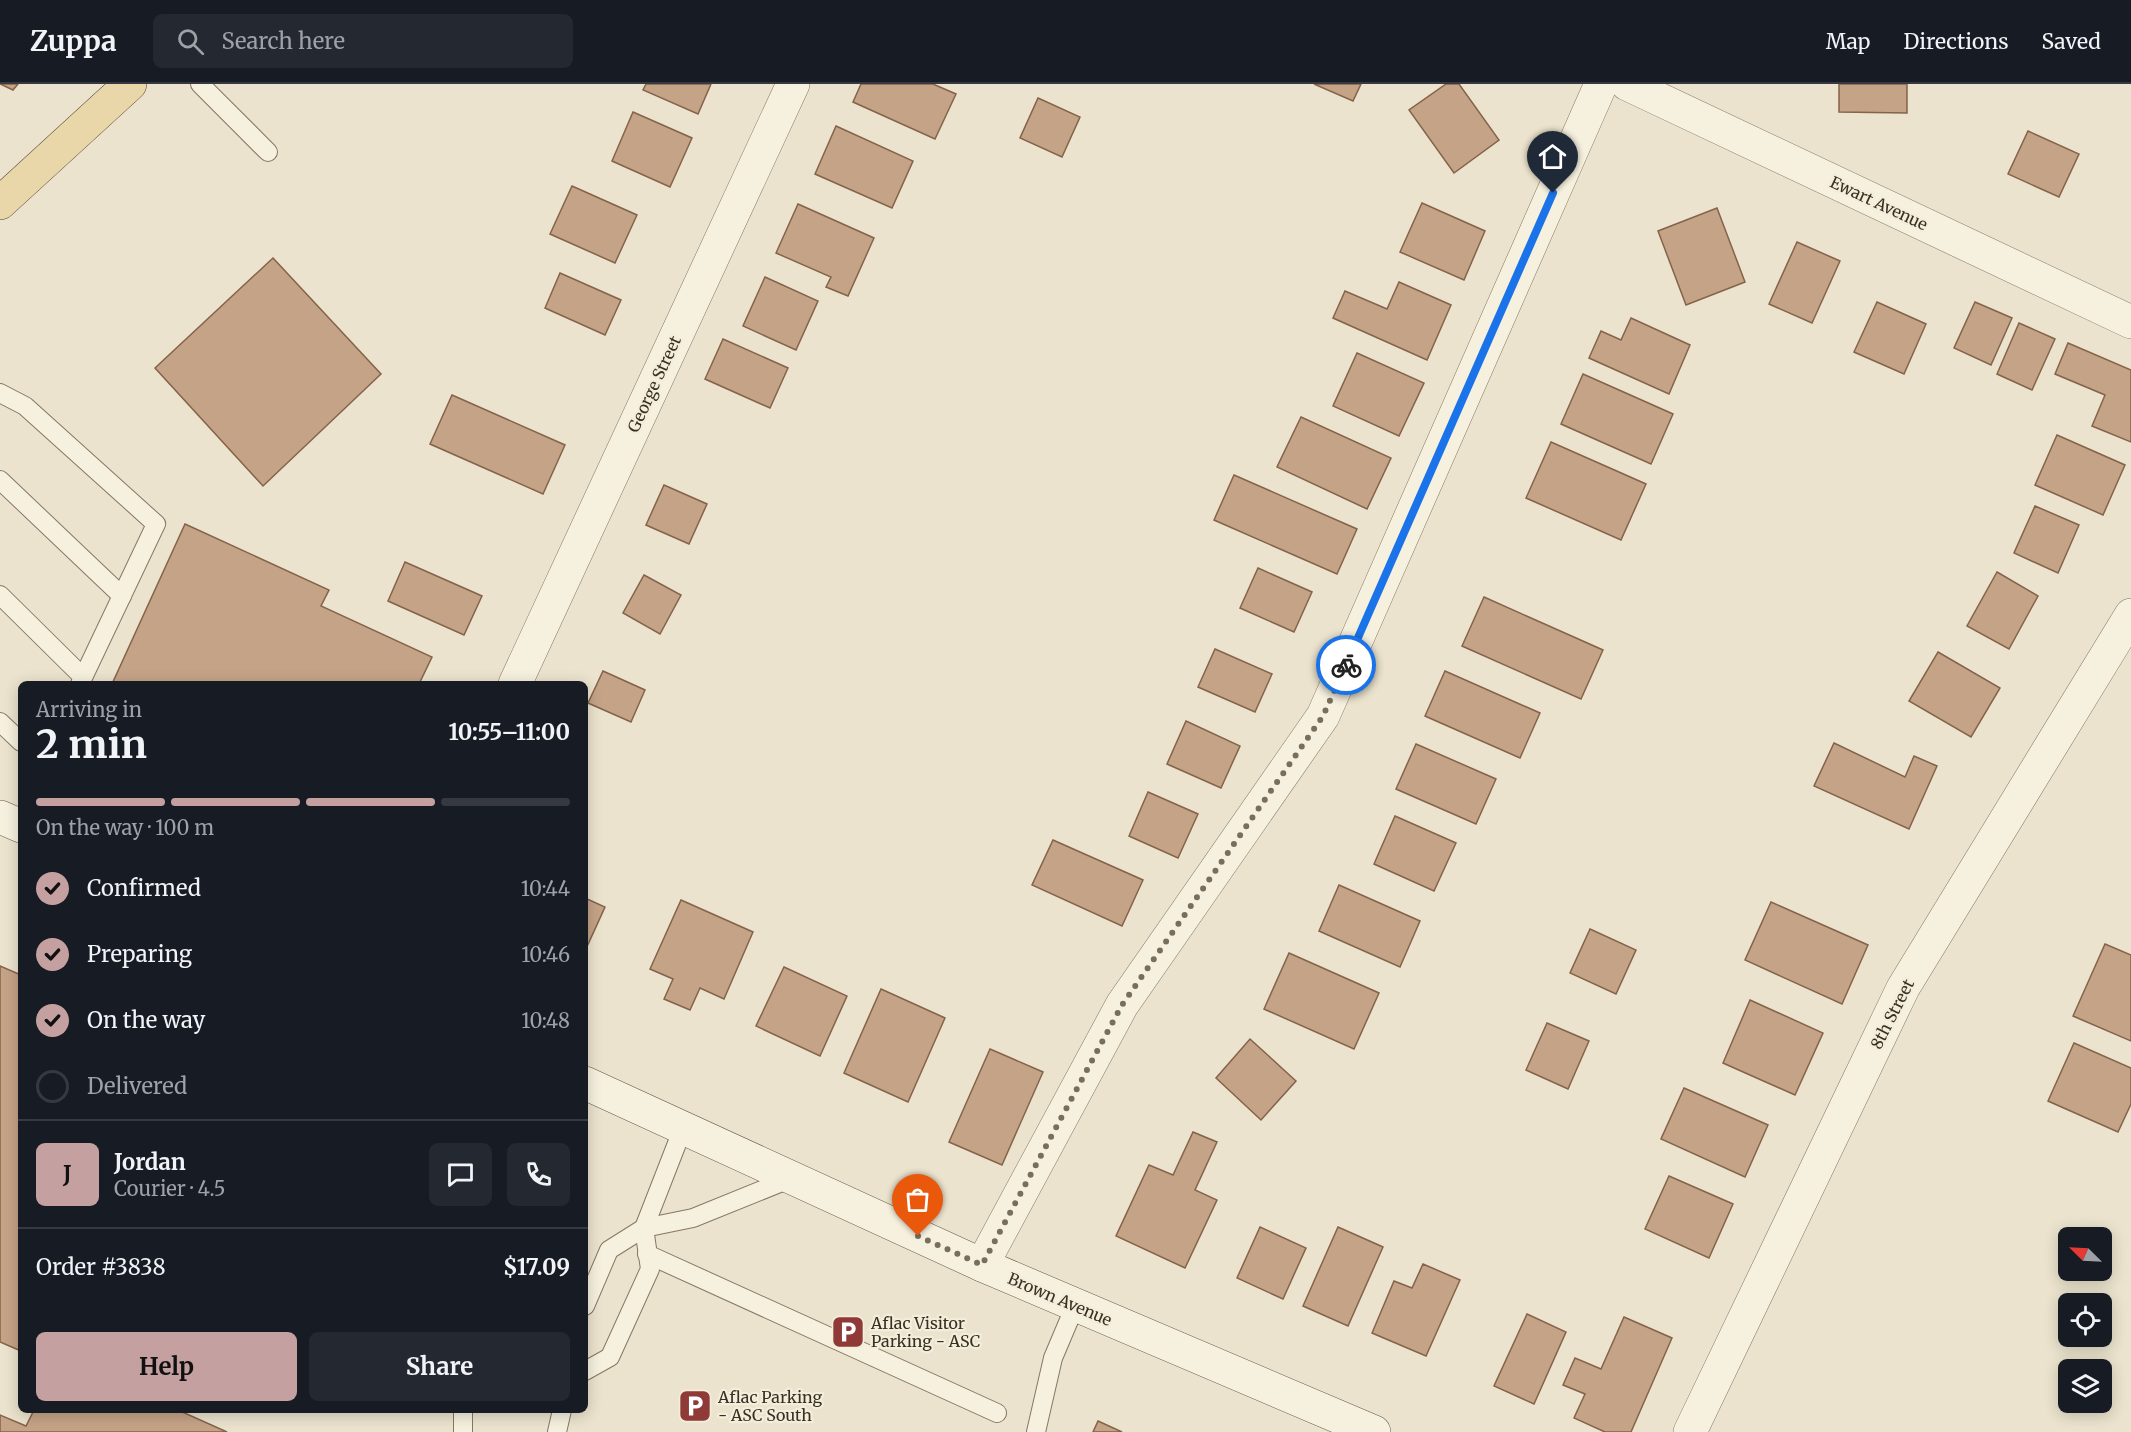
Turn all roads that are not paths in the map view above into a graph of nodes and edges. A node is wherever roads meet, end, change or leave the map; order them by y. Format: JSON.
{"nodes":[{"id":1,"x":130,"y":84,"type":"edge"},
{"id":2,"x":200,"y":84,"type":"edge"},
{"id":3,"x":794,"y":84,"type":"edge"},
{"id":4,"x":1601,"y":84,"type":"edge"},
{"id":5,"x":1627,"y":84,"type":"edge"},
{"id":6,"x":268,"y":152,"type":"dead end"},
{"id":7,"x":0,"y":203,"type":"edge"},
{"id":8,"x":2131,"y":322,"type":"edge"},
{"id":9,"x":0,"y":393,"type":"edge"},
{"id":10,"x":0,"y":480,"type":"edge"},
{"id":11,"x":0,"y":596,"type":"edge"},
{"id":12,"x":122,"y":596,"type":"junction"},
{"id":13,"x":2131,"y":615,"type":"edge"},
{"id":14,"x":82,"y":680,"type":"edge"},
{"id":15,"x":516,"y":681,"type":"edge"},
{"id":16,"x":0,"y":722,"type":"edge"},
{"id":17,"x":18,"y":739,"type":"edge"},
{"id":18,"x":588,"y":1084,"type":"edge"},
{"id":19,"x":683,"y":1128,"type":"junction"},
{"id":20,"x":792,"y":1178,"type":"junction"},
{"id":21,"x":644,"y":1228,"type":"junction"},
{"id":22,"x":647,"y":1254,"type":"junction"},
{"id":23,"x":982,"y":1265,"type":"junction"},
{"id":24,"x":588,"y":1299,"type":"edge"},
{"id":25,"x":1075,"y":1306,"type":"junction"},
{"id":26,"x":588,"y":1369,"type":"edge"},
{"id":27,"x":463,"y":1413,"type":"edge"},
{"id":28,"x":561,"y":1413,"type":"edge"},
{"id":29,"x":997,"y":1413,"type":"dead end"},
{"id":30,"x":463,"y":1432,"type":"edge"},
{"id":31,"x":557,"y":1432,"type":"edge"},
{"id":32,"x":1036,"y":1432,"type":"edge"},
{"id":33,"x":1374,"y":1432,"type":"edge"},
{"id":34,"x":1690,"y":1432,"type":"edge"}],
"edges":[{"from":1,"to":7,"type":"main road"},
{"from":2,"to":6,"type":"lane"},
{"from":3,"to":15,"type":"street","name":"George Street"},
{"from":4,"to":23,"type":"street"},
{"from":5,"to":8,"type":"street","name":"Ewart Avenue"},
{"from":9,"to":12,"type":"lane"},
{"from":10,"to":12,"type":"lane"},
{"from":11,"to":14,"type":"lane"},
{"from":12,"to":14,"type":"lane"},
{"from":13,"to":34,"type":"street","name":"8th Street"},
{"from":16,"to":17,"type":"lane"},
{"from":18,"to":19,"type":"street","name":"Brown Avenue"},
{"from":19,"to":20,"type":"street","name":"Brown Avenue"},
{"from":19,"to":21,"type":"lane"},
{"from":20,"to":21,"type":"lane"},
{"from":20,"to":23,"type":"street","name":"Brown Avenue"},
{"from":21,"to":22,"type":"lane"},
{"from":21,"to":24,"type":"lane"},
{"from":22,"to":26,"type":"lane"},
{"from":22,"to":29,"type":"lane"},
{"from":23,"to":25,"type":"street","name":"Brown Avenue"},
{"from":25,"to":32,"type":"lane"},
{"from":25,"to":33,"type":"street","name":"Brown Avenue"},
{"from":27,"to":30,"type":"lane"},
{"from":28,"to":31,"type":"lane"}]}
